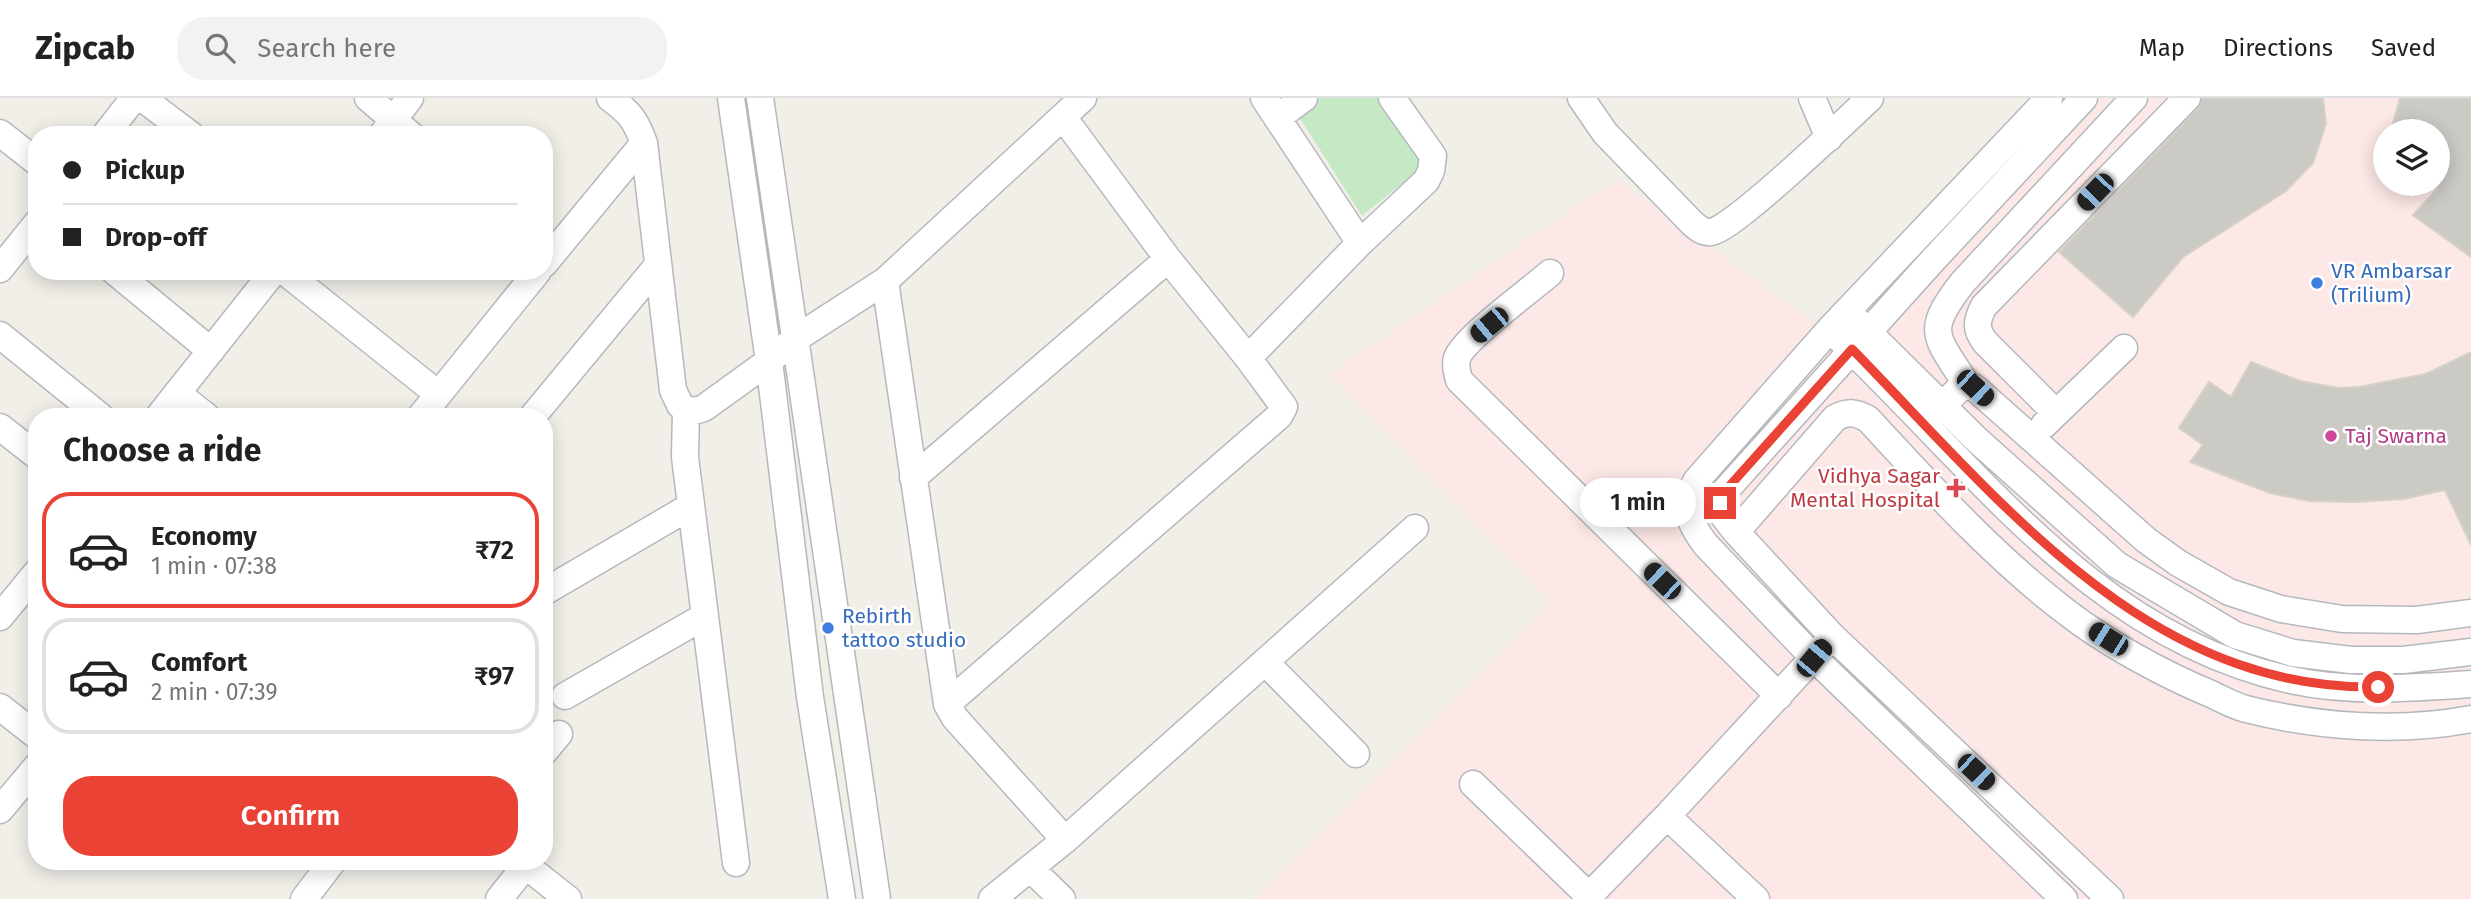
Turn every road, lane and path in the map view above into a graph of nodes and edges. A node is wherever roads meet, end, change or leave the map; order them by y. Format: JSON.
{"nodes":[{"id":1,"x":134,"y":98,"type":"edge"},
{"id":2,"x":142,"y":98,"type":"edge"},
{"id":3,"x":368,"y":98,"type":"edge"},
{"id":4,"x":410,"y":98,"type":"edge"},
{"id":5,"x":732,"y":98,"type":"edge"},
{"id":6,"x":760,"y":98,"type":"edge"},
{"id":7,"x":1083,"y":98,"type":"edge"},
{"id":8,"x":1304,"y":98,"type":"edge"},
{"id":9,"x":1392,"y":98,"type":"edge"},
{"id":10,"x":1581,"y":98,"type":"edge"},
{"id":11,"x":1812,"y":98,"type":"edge"},
{"id":12,"x":1870,"y":98,"type":"edge"},
{"id":13,"x":2049,"y":98,"type":"edge"},
{"id":14,"x":2084,"y":98,"type":"edge"},
{"id":15,"x":2134,"y":98,"type":"edge"},
{"id":16,"x":2187,"y":98,"type":"edge"},
{"id":17,"x":621,"y":102,"type":"edge"},
{"id":18,"x":1271,"y":108,"type":"edge"},
{"id":19,"x":1063,"y":117,"type":"junction"},
{"id":20,"x":112,"y":126,"type":"edge"},
{"id":21,"x":179,"y":126,"type":"edge"},
{"id":22,"x":392,"y":126,"type":"edge"},
{"id":23,"x":398,"y":126,"type":"edge"},
{"id":24,"x":0,"y":133,"type":"edge"},
{"id":25,"x":1829,"y":138,"type":"junction"},
{"id":26,"x":644,"y":143,"type":"junction"},
{"id":27,"x":28,"y":155,"type":"edge"},
{"id":28,"x":28,"y":234,"type":"edge"},
{"id":29,"x":1360,"y":243,"type":"junction"},
{"id":30,"x":553,"y":250,"type":"edge"},
{"id":31,"x":1168,"y":259,"type":"junction"},
{"id":32,"x":1934,"y":259,"type":"junction"},
{"id":33,"x":658,"y":265,"type":"junction"},
{"id":34,"x":0,"y":270,"type":"edge"},
{"id":35,"x":1550,"y":274,"type":"dead end"},
{"id":36,"x":125,"y":280,"type":"edge"},
{"id":37,"x":267,"y":280,"type":"edge"},
{"id":38,"x":295,"y":280,"type":"edge"},
{"id":39,"x":528,"y":280,"type":"edge"},
{"id":40,"x":885,"y":281,"type":"junction"},
{"id":41,"x":1963,"y":282,"type":"junction"},
{"id":42,"x":1838,"y":320,"type":"junction"},
{"id":43,"x":0,"y":335,"type":"edge"},
{"id":44,"x":794,"y":339,"type":"junction"},
{"id":45,"x":1860,"y":340,"type":"junction"},
{"id":46,"x":2124,"y":348,"type":"dead end"},
{"id":47,"x":211,"y":351,"type":"junction"},
{"id":48,"x":1248,"y":358,"type":"junction"},
{"id":49,"x":769,"y":361,"type":"junction"},
{"id":50,"x":1967,"y":385,"type":"junction"},
{"id":51,"x":177,"y":393,"type":"junction"},
{"id":52,"x":438,"y":394,"type":"junction"},
{"id":53,"x":1942,"y":406,"type":"junction"},
{"id":54,"x":90,"y":408,"type":"edge"},
{"id":55,"x":165,"y":408,"type":"edge"},
{"id":56,"x":196,"y":408,"type":"edge"},
{"id":57,"x":427,"y":408,"type":"edge"},
{"id":58,"x":540,"y":408,"type":"edge"},
{"id":59,"x":686,"y":410,"type":"junction"},
{"id":60,"x":2056,"y":413,"type":"junction"},
{"id":61,"x":3,"y":434,"type":"edge"},
{"id":62,"x":2031,"y":439,"type":"junction"},
{"id":63,"x":28,"y":450,"type":"edge"},
{"id":64,"x":913,"y":478,"type":"junction"},
{"id":65,"x":1696,"y":482,"type":"junction"},
{"id":66,"x":1720,"y":503,"type":"junction"},
{"id":67,"x":691,"y":506,"type":"junction"},
{"id":68,"x":1415,"y":528,"type":"dead end"},
{"id":69,"x":1736,"y":533,"type":"junction"},
{"id":70,"x":28,"y":583,"type":"edge"},
{"id":71,"x":553,"y":587,"type":"edge"},
{"id":72,"x":2471,"y":613,"type":"edge"},
{"id":73,"x":705,"y":616,"type":"junction"},
{"id":74,"x":0,"y":617,"type":"edge"},
{"id":75,"x":1832,"y":636,"type":"junction"},
{"id":76,"x":2471,"y":652,"type":"edge"},
{"id":77,"x":1814,"y":658,"type":"junction"},
{"id":78,"x":1265,"y":662,"type":"junction"},
{"id":79,"x":2471,"y":684,"type":"edge"},
{"id":80,"x":565,"y":696,"type":"dead end"},
{"id":81,"x":1779,"y":696,"type":"junction"},
{"id":82,"x":947,"y":704,"type":"junction"},
{"id":83,"x":0,"y":707,"type":"edge"},
{"id":84,"x":2471,"y":719,"type":"edge"},
{"id":85,"x":28,"y":729,"type":"edge"},
{"id":86,"x":1356,"y":754,"type":"dead end"},
{"id":87,"x":28,"y":777,"type":"edge"},
{"id":88,"x":1473,"y":784,"type":"dead end"},
{"id":89,"x":0,"y":810,"type":"edge"},
{"id":90,"x":1667,"y":816,"type":"junction"},
{"id":91,"x":1065,"y":840,"type":"junction"},
{"id":92,"x":736,"y":863,"type":"dead end"},
{"id":93,"x":1030,"y":868,"type":"junction"},
{"id":94,"x":326,"y":870,"type":"edge"},
{"id":95,"x":518,"y":870,"type":"edge"},
{"id":96,"x":532,"y":870,"type":"edge"},
{"id":97,"x":1588,"y":898,"type":"edge"},
{"id":98,"x":304,"y":899,"type":"edge"},
{"id":99,"x":499,"y":899,"type":"edge"},
{"id":100,"x":568,"y":899,"type":"edge"},
{"id":101,"x":842,"y":899,"type":"edge"},
{"id":102,"x":877,"y":899,"type":"edge"},
{"id":103,"x":992,"y":899,"type":"edge"},
{"id":104,"x":1062,"y":899,"type":"edge"},
{"id":105,"x":1756,"y":899,"type":"edge"},
{"id":106,"x":2064,"y":899,"type":"edge"},
{"id":107,"x":2110,"y":899,"type":"edge"}],
"edges":[{"from":1,"to":20,"type":"street"},
{"from":2,"to":21,"type":"street"},
{"from":3,"to":22,"type":"street"},
{"from":4,"to":23,"type":"street"},
{"from":5,"to":49,"type":"street"},
{"from":6,"to":44,"type":"street"},
{"from":7,"to":19,"type":"street"},
{"from":8,"to":18,"type":"street"},
{"from":9,"to":29,"type":"street"},
{"from":10,"to":25,"type":"street"},
{"from":11,"to":25,"type":"street"},
{"from":12,"to":25,"type":"street"},
{"from":13,"to":42,"type":"street"},
{"from":14,"to":32,"type":"street"},
{"from":15,"to":41,"type":"street"},
{"from":16,"to":60,"type":"street"},
{"from":17,"to":26,"type":"street"},
{"from":18,"to":29,"type":"street"},
{"from":19,"to":31,"type":"street"},
{"from":19,"to":40,"type":"street"},
{"from":24,"to":27,"type":"street"},
{"from":26,"to":30,"type":"street"},
{"from":26,"to":33,"type":"street"},
{"from":28,"to":34,"type":"street"},
{"from":29,"to":48,"type":"street"},
{"from":31,"to":48,"type":"street"},
{"from":31,"to":64,"type":"street"},
{"from":32,"to":41,"type":"street"},
{"from":32,"to":45,"type":"street"},
{"from":33,"to":58,"type":"street"},
{"from":33,"to":59,"type":"street"},
{"from":35,"to":81,"type":"street"},
{"from":36,"to":47,"type":"street"},
{"from":37,"to":47,"type":"street"},
{"from":38,"to":52,"type":"street"},
{"from":39,"to":52,"type":"street"},
{"from":40,"to":44,"type":"street"},
{"from":40,"to":64,"type":"street"},
{"from":41,"to":50,"type":"street"},
{"from":42,"to":45,"type":"street"},
{"from":42,"to":65,"type":"street"},
{"from":43,"to":54,"type":"street"},
{"from":44,"to":49,"type":"street"},
{"from":44,"to":102,"type":"street"},
{"from":45,"to":53,"type":"street"},
{"from":45,"to":66,"type":"street"},
{"from":45,"to":79,"type":"street"},
{"from":46,"to":60,"type":"street"},
{"from":47,"to":51,"type":"street"},
{"from":48,"to":82,"type":"street"},
{"from":49,"to":59,"type":"street"},
{"from":49,"to":101,"type":"street"},
{"from":50,"to":53,"type":"street"},
{"from":50,"to":62,"type":"street"},
{"from":51,"to":55,"type":"street"},
{"from":51,"to":56,"type":"street"},
{"from":52,"to":57,"type":"street"},
{"from":53,"to":76,"type":"street"},
{"from":59,"to":67,"type":"street"},
{"from":60,"to":62,"type":"street"},
{"from":61,"to":63,"type":"street"},
{"from":62,"to":72,"type":"street"},
{"from":64,"to":82,"type":"street"},
{"from":65,"to":66,"type":"street"},
{"from":65,"to":77,"type":"street"},
{"from":66,"to":69,"type":"street"},
{"from":67,"to":71,"type":"street"},
{"from":67,"to":73,"type":"street"},
{"from":68,"to":78,"type":"street"},
{"from":69,"to":75,"type":"street"},
{"from":69,"to":84,"type":"street"},
{"from":70,"to":74,"type":"street"},
{"from":73,"to":80,"type":"street"},
{"from":73,"to":92,"type":"street"},
{"from":75,"to":77,"type":"street"},
{"from":75,"to":107,"type":"street"},
{"from":77,"to":81,"type":"street"},
{"from":77,"to":106,"type":"street"},
{"from":78,"to":86,"type":"street"},
{"from":78,"to":91,"type":"street"},
{"from":81,"to":90,"type":"street"},
{"from":82,"to":91,"type":"street"},
{"from":83,"to":85,"type":"street"},
{"from":87,"to":89,"type":"street"},
{"from":88,"to":97,"type":"street"},
{"from":90,"to":97,"type":"street"},
{"from":90,"to":105,"type":"street"},
{"from":91,"to":93,"type":"street"},
{"from":93,"to":103,"type":"street"},
{"from":93,"to":104,"type":"street"},
{"from":94,"to":98,"type":"street"},
{"from":95,"to":99,"type":"street"},
{"from":96,"to":100,"type":"street"}]}
